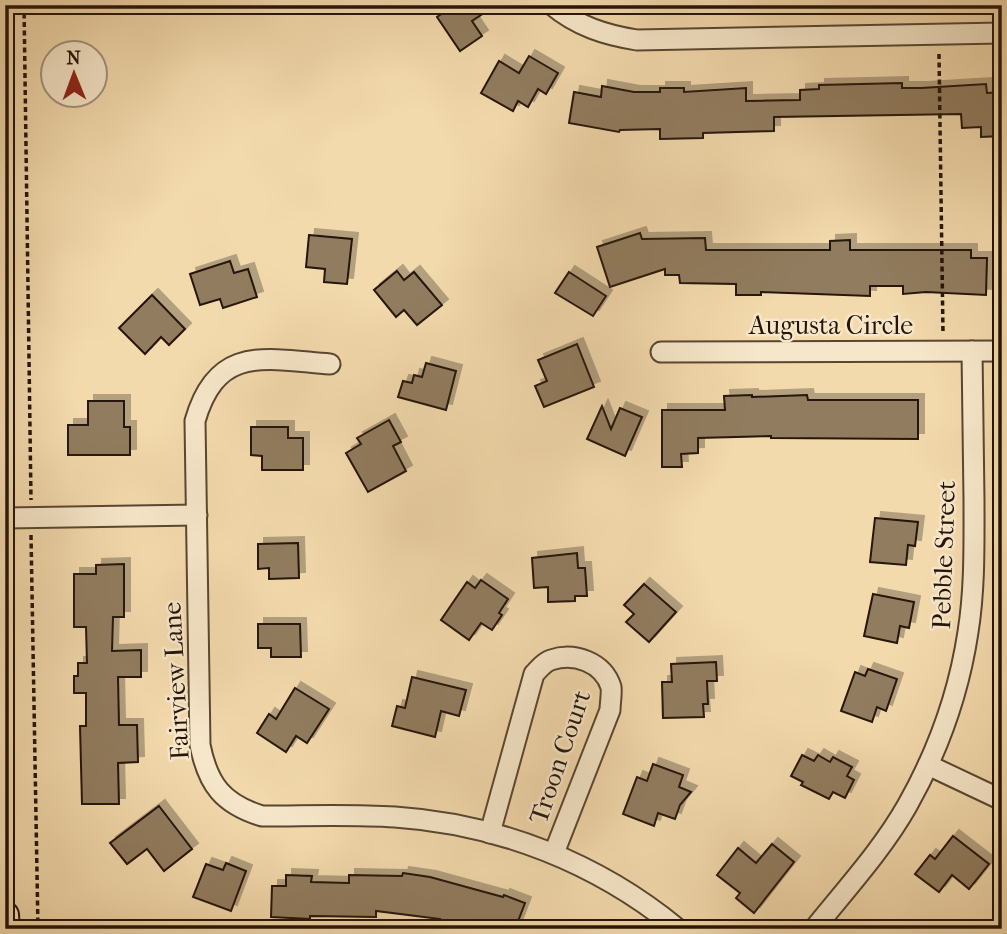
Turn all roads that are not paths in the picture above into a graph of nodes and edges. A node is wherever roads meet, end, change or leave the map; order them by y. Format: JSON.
{"nodes":[{"id":1,"x":552,"y":5,"type":"edge"},
{"id":2,"x":1002,"y":33,"type":"edge"},
{"id":3,"x":972,"y":351,"type":"junction"},
{"id":4,"x":1002,"y":351,"type":"edge"},
{"id":5,"x":661,"y":352,"type":"dead end"},
{"id":6,"x":330,"y":364,"type":"dead end"},
{"id":7,"x":197,"y":515,"type":"junction"},
{"id":8,"x":5,"y":518,"type":"edge"},
{"id":9,"x":928,"y":765,"type":"junction"},
{"id":10,"x":1002,"y":800,"type":"edge"},
{"id":11,"x":490,"y":833,"type":"junction"},
{"id":12,"x":554,"y":853,"type":"junction"},
{"id":13,"x":5,"y":915,"type":"edge"},
{"id":14,"x":6,"y":929,"type":"edge"},
{"id":15,"x":678,"y":929,"type":"edge"},
{"id":16,"x":814,"y":929,"type":"edge"}],
"edges":[{"from":1,"to":2,"type":"street"},
{"from":3,"to":4,"type":"street","name":"Augusta Circle"},
{"from":3,"to":5,"type":"street","name":"Augusta Circle"},
{"from":3,"to":9,"type":"street","name":"Pebble Street"},
{"from":6,"to":7,"type":"street","name":"Fairview Lane"},
{"from":7,"to":8,"type":"street"},
{"from":7,"to":11,"type":"street","name":"Fairview Lane"},
{"from":9,"to":10,"type":"street"},
{"from":9,"to":16,"type":"street","name":"Pebble Street"},
{"from":11,"to":12,"type":"street","name":"Fairview Lane"},
{"from":11,"to":12,"type":"street","name":"Troon Court"},
{"from":12,"to":15,"type":"street","name":"Fairview Lane"},
{"from":13,"to":14,"type":"street"}]}
